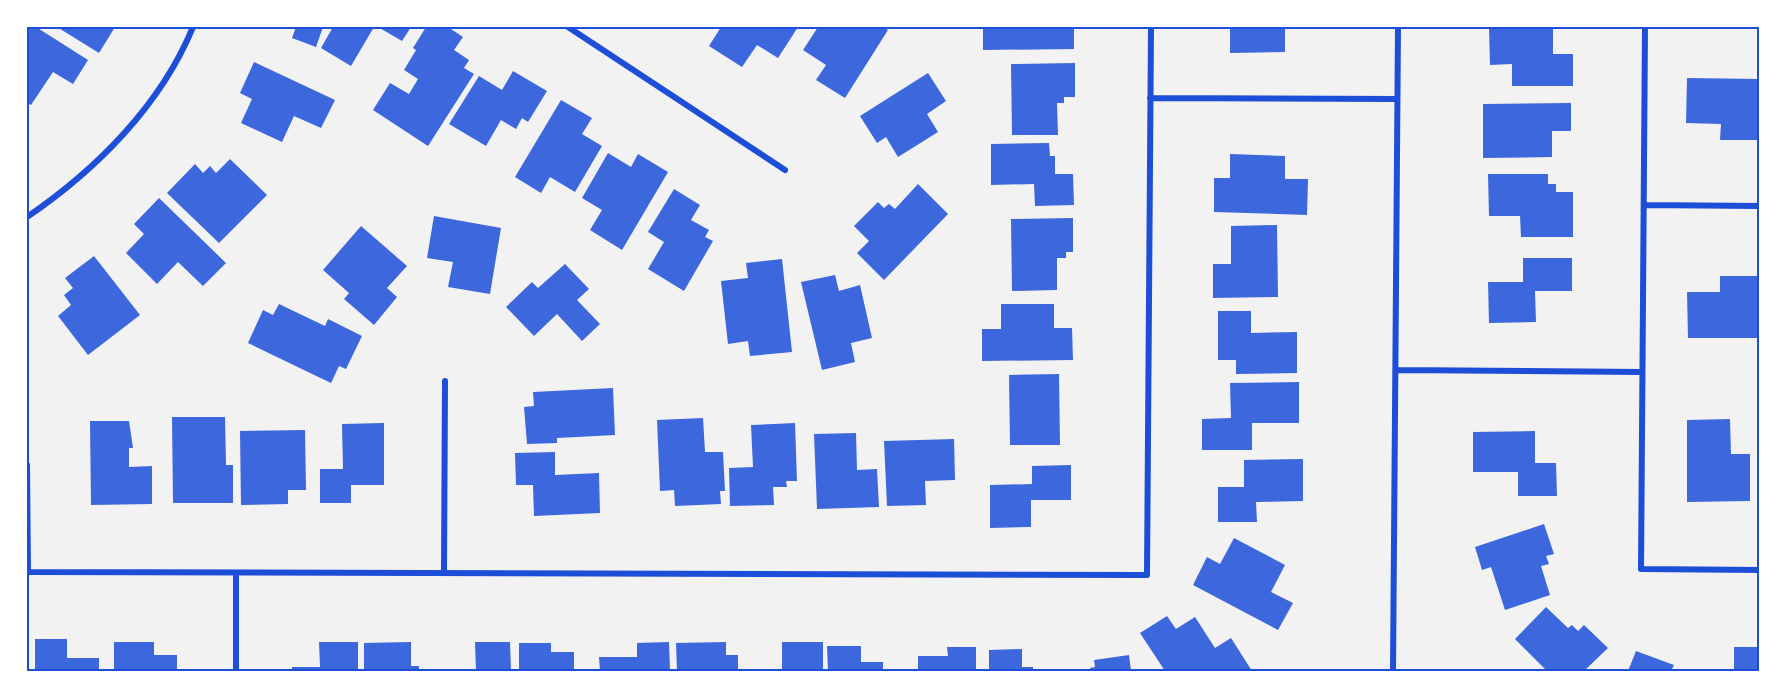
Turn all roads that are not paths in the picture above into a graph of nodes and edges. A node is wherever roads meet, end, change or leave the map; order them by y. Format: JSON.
{"nodes":[{"id":1,"x":193,"y":27,"type":"edge"},
{"id":2,"x":568,"y":27,"type":"edge"},
{"id":3,"x":1151,"y":27,"type":"edge"},
{"id":4,"x":1398,"y":27,"type":"edge"},
{"id":5,"x":1645,"y":27,"type":"edge"},
{"id":6,"x":1150,"y":98,"type":"junction"},
{"id":7,"x":1397,"y":99,"type":"junction"},
{"id":8,"x":785,"y":170,"type":"dead end"},
{"id":9,"x":1644,"y":205,"type":"junction"},
{"id":10,"x":1760,"y":206,"type":"edge"},
{"id":11,"x":27,"y":217,"type":"edge"},
{"id":12,"x":1395,"y":370,"type":"junction"},
{"id":13,"x":1642,"y":372,"type":"junction"},
{"id":14,"x":445,"y":381,"type":"dead end"},
{"id":15,"x":27,"y":465,"type":"edge"},
{"id":16,"x":1760,"y":570,"type":"edge"},
{"id":17,"x":28,"y":572,"type":"edge"},
{"id":18,"x":236,"y":573,"type":"junction"},
{"id":19,"x":444,"y":573,"type":"junction"},
{"id":20,"x":236,"y":671,"type":"edge"},
{"id":21,"x":1393,"y":671,"type":"edge"}],
"edges":[{"from":1,"to":11,"type":"street"},
{"from":2,"to":8,"type":"street"},
{"from":3,"to":6,"type":"street"},
{"from":4,"to":7,"type":"street"},
{"from":5,"to":9,"type":"street"},
{"from":6,"to":7,"type":"street"},
{"from":6,"to":19,"type":"street"},
{"from":7,"to":12,"type":"street"},
{"from":9,"to":10,"type":"street"},
{"from":9,"to":13,"type":"street"},
{"from":12,"to":13,"type":"street"},
{"from":12,"to":21,"type":"street"},
{"from":13,"to":16,"type":"street"},
{"from":14,"to":19,"type":"street"},
{"from":15,"to":17,"type":"street"},
{"from":17,"to":18,"type":"street"},
{"from":18,"to":19,"type":"street"},
{"from":18,"to":20,"type":"street"}]}
